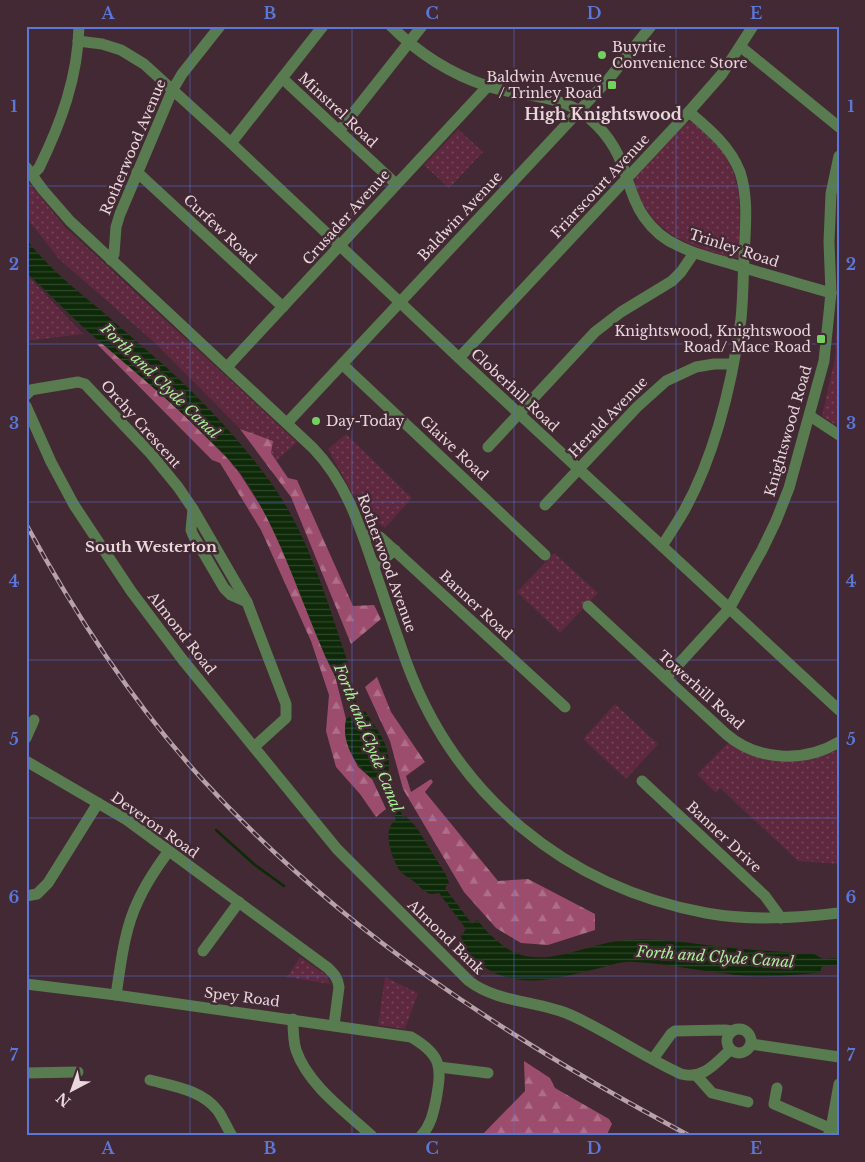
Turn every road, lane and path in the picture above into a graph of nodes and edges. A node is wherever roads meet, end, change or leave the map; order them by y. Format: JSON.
{"nodes":[{"id":1,"x":78,"y":26,"type":"edge"},
{"id":2,"x":220,"y":26,"type":"edge"},
{"id":3,"x":324,"y":26,"type":"edge"},
{"id":4,"x":391,"y":26,"type":"edge"},
{"id":5,"x":422,"y":26,"type":"edge"},
{"id":6,"x":651,"y":26,"type":"edge"},
{"id":7,"x":753,"y":26,"type":"edge"},
{"id":8,"x":78,"y":40,"type":"junction"},
{"id":9,"x":409,"y":42,"type":"junction"},
{"id":10,"x":741,"y":47,"type":"junction"},
{"id":11,"x":282,"y":78,"type":"junction"},
{"id":12,"x":487,"y":86,"type":"junction"},
{"id":13,"x":172,"y":91,"type":"junction"},
{"id":14,"x":579,"y":111,"type":"junction"},
{"id":15,"x":688,"y":112,"type":"junction"},
{"id":16,"x":839,"y":127,"type":"edge"},
{"id":17,"x":339,"y":131,"type":"junction"},
{"id":18,"x":231,"y":143,"type":"junction"},
{"id":19,"x":839,"y":156,"type":"edge"},
{"id":20,"x":29,"y":171,"type":"edge"},
{"id":21,"x":137,"y":172,"type":"junction"},
{"id":22,"x":627,"y":179,"type":"junction"},
{"id":23,"x":396,"y":184,"type":"junction"},
{"id":24,"x":340,"y":246,"type":"junction"},
{"id":25,"x":694,"y":253,"type":"junction"},
{"id":26,"x":112,"y":260,"type":"junction"},
{"id":27,"x":743,"y":268,"type":"junction"},
{"id":28,"x":831,"y":293,"type":"junction"},
{"id":29,"x":399,"y":302,"type":"junction"},
{"id":30,"x":283,"y":307,"type":"junction"},
{"id":31,"x":459,"y":358,"type":"junction"},
{"id":32,"x":342,"y":364,"type":"junction"},
{"id":33,"x":733,"y":364,"type":"junction"},
{"id":34,"x":227,"y":367,"type":"junction"},
{"id":35,"x":26,"y":395,"type":"edge"},
{"id":36,"x":26,"y":406,"type":"edge"},
{"id":37,"x":519,"y":414,"type":"junction"},
{"id":38,"x":810,"y":416,"type":"junction"},
{"id":39,"x":287,"y":424,"type":"junction"},
{"id":40,"x":839,"y":435,"type":"edge"},
{"id":41,"x":488,"y":447,"type":"dead end"},
{"id":42,"x":578,"y":469,"type":"junction"},
{"id":43,"x":545,"y":505,"type":"dead end"},
{"id":44,"x":363,"y":535,"type":"junction"},
{"id":45,"x":662,"y":546,"type":"junction"},
{"id":46,"x":395,"y":550,"type":"junction"},
{"id":47,"x":545,"y":555,"type":"dead end"},
{"id":48,"x":380,"y":562,"type":"dead end"},
{"id":49,"x":588,"y":606,"type":"dead end"},
{"id":50,"x":729,"y":609,"type":"junction"},
{"id":51,"x":666,"y":678,"type":"junction"},
{"id":52,"x":564,"y":707,"type":"dead end"},
{"id":53,"x":839,"y":710,"type":"edge"},
{"id":54,"x":34,"y":720,"type":"dead end"},
{"id":55,"x":26,"y":738,"type":"edge"},
{"id":56,"x":839,"y":742,"type":"edge"},
{"id":57,"x":254,"y":747,"type":"junction"},
{"id":58,"x":26,"y":761,"type":"edge"},
{"id":59,"x":642,"y":781,"type":"dead end"},
{"id":60,"x":98,"y":803,"type":"junction"},
{"id":61,"x":168,"y":852,"type":"junction"},
{"id":62,"x":345,"y":858,"type":"joint"},
{"id":63,"x":26,"y":896,"type":"edge"},
{"id":64,"x":239,"y":902,"type":"junction"},
{"id":65,"x":839,"y":913,"type":"edge"},
{"id":66,"x":781,"y":918,"type":"junction"},
{"id":67,"x":203,"y":951,"type":"dead end"},
{"id":68,"x":26,"y":984,"type":"edge"},
{"id":69,"x":116,"y":995,"type":"junction"},
{"id":70,"x":293,"y":1019,"type":"junction"},
{"id":71,"x":334,"y":1025,"type":"junction"},
{"id":72,"x":732,"y":1031,"type":"junction"},
{"id":73,"x":751,"y":1044,"type":"junction"},
{"id":74,"x":730,"y":1050,"type":"junction"},
{"id":75,"x":839,"y":1057,"type":"edge"},
{"id":76,"x":653,"y":1059,"type":"junction"},
{"id":77,"x":439,"y":1067,"type":"junction"},
{"id":78,"x":78,"y":1072,"type":"dead end"},
{"id":79,"x":26,"y":1073,"type":"edge"},
{"id":80,"x":488,"y":1073,"type":"dead end"},
{"id":81,"x":696,"y":1075,"type":"junction"},
{"id":82,"x":150,"y":1080,"type":"dead end"},
{"id":83,"x":839,"y":1084,"type":"edge"},
{"id":84,"x":777,"y":1088,"type":"dead end"},
{"id":85,"x":748,"y":1102,"type":"dead end"},
{"id":86,"x":833,"y":1132,"type":"edge"},
{"id":87,"x":232,"y":1136,"type":"edge"},
{"id":88,"x":372,"y":1136,"type":"edge"},
{"id":89,"x":421,"y":1136,"type":"edge"}],
"edges":[{"from":1,"to":8,"type":"street"},
{"from":2,"to":13,"type":"street","name":"Rotherwood Avenue"},
{"from":3,"to":11,"type":"street"},
{"from":4,"to":9,"type":"street","name":"Trinley Road"},
{"from":5,"to":9,"type":"street"},
{"from":6,"to":14,"type":"street","name":"Baldwin Avenue"},
{"from":7,"to":10,"type":"street","name":"Friarscourt Avenue"},
{"from":8,"to":13,"type":"street","name":"Cloberhill Road"},
{"from":8,"to":20,"type":"street"},
{"from":9,"to":12,"type":"street","name":"Trinley Road"},
{"from":9,"to":17,"type":"street"},
{"from":10,"to":15,"type":"street","name":"Friarscourt Avenue"},
{"from":10,"to":16,"type":"street"},
{"from":11,"to":17,"type":"street","name":"Minstrel Road"},
{"from":11,"to":18,"type":"street"},
{"from":12,"to":14,"type":"street","name":"Trinley Road"},
{"from":12,"to":23,"type":"street","name":"Crusader Avenue"},
{"from":13,"to":18,"type":"street","name":"Cloberhill Road"},
{"from":13,"to":21,"type":"street","name":"Rotherwood Avenue"},
{"from":14,"to":22,"type":"street","name":"Trinley Road"},
{"from":14,"to":29,"type":"street","name":"Baldwin Avenue"},
{"from":15,"to":22,"type":"street","name":"Friarscourt Avenue"},
{"from":15,"to":27,"type":"street"},
{"from":17,"to":23,"type":"street","name":"Minstrel Road"},
{"from":18,"to":24,"type":"street","name":"Cloberhill Road"},
{"from":19,"to":28,"type":"street","name":"Knightswood Road"},
{"from":20,"to":26,"type":"street"},
{"from":21,"to":26,"type":"street","name":"Rotherwood Avenue"},
{"from":21,"to":30,"type":"street","name":"Curfew Road"},
{"from":22,"to":25,"type":"street","name":"Trinley Road"},
{"from":22,"to":31,"type":"street","name":"Friarscourt Avenue"},
{"from":23,"to":24,"type":"street","name":"Crusader Avenue"},
{"from":24,"to":29,"type":"street","name":"Cloberhill Road"},
{"from":24,"to":30,"type":"street","name":"Crusader Avenue"},
{"from":25,"to":27,"type":"street","name":"Trinley Road"},
{"from":25,"to":37,"type":"street"},
{"from":26,"to":34,"type":"street","name":"Rotherwood Avenue"},
{"from":27,"to":28,"type":"street","name":"Trinley Road"},
{"from":27,"to":33,"type":"street"},
{"from":28,"to":38,"type":"street","name":"Knightswood Road"},
{"from":29,"to":31,"type":"street","name":"Cloberhill Road"},
{"from":29,"to":32,"type":"street","name":"Baldwin Avenue"},
{"from":30,"to":34,"type":"street","name":"Crusader Avenue"},
{"from":31,"to":37,"type":"street","name":"Cloberhill Road"},
{"from":32,"to":39,"type":"street","name":"Baldwin Avenue"},
{"from":32,"to":47,"type":"street","name":"Glaive Road"},
{"from":33,"to":42,"type":"street","name":"Herald Avenue"},
{"from":33,"to":45,"type":"street"},
{"from":34,"to":39,"type":"street","name":"Rotherwood Avenue"},
{"from":35,"to":57,"type":"street","name":"Orchy Crescent"},
{"from":36,"to":57,"type":"street","name":"Almond Road"},
{"from":37,"to":41,"type":"street"},
{"from":37,"to":42,"type":"street","name":"Cloberhill Road"},
{"from":38,"to":40,"type":"street"},
{"from":38,"to":50,"type":"street","name":"Knightswood Road"},
{"from":39,"to":44,"type":"street","name":"Rotherwood Avenue"},
{"from":42,"to":43,"type":"street","name":"Herald Avenue"},
{"from":42,"to":45,"type":"street","name":"Cloberhill Road"},
{"from":44,"to":46,"type":"street","name":"Banner Road"},
{"from":44,"to":66,"type":"street","name":"Rotherwood Avenue"},
{"from":45,"to":50,"type":"street","name":"Cloberhill Road"},
{"from":46,"to":48,"type":"street"},
{"from":46,"to":52,"type":"street","name":"Banner Road"},
{"from":49,"to":51,"type":"street","name":"Towerhill Road"},
{"from":50,"to":51,"type":"street","name":"Knightswood Road"},
{"from":50,"to":53,"type":"street","name":"Cloberhill Road"},
{"from":51,"to":56,"type":"street","name":"Towerhill Road"},
{"from":54,"to":55,"type":"street"},
{"from":57,"to":62,"type":"street","name":"Almond Road"},
{"from":58,"to":60,"type":"street","name":"Deveron Road"},
{"from":59,"to":66,"type":"street","name":"Banner Drive"},
{"from":60,"to":61,"type":"street","name":"Deveron Road"},
{"from":60,"to":63,"type":"street"},
{"from":61,"to":64,"type":"street","name":"Deveron Road"},
{"from":61,"to":69,"type":"street"},
{"from":62,"to":76,"type":"street","name":"Almond Bank"},
{"from":64,"to":67,"type":"street"},
{"from":64,"to":71,"type":"street","name":"Deveron Road"},
{"from":65,"to":66,"type":"street","name":"Rotherwood Avenue"},
{"from":68,"to":69,"type":"street","name":"Spey Road"},
{"from":69,"to":70,"type":"street","name":"Spey Road"},
{"from":70,"to":71,"type":"street","name":"Spey Road"},
{"from":70,"to":88,"type":"street"},
{"from":71,"to":77,"type":"street","name":"Spey Road"},
{"from":72,"to":73,"type":"street"},
{"from":72,"to":74,"type":"street"},
{"from":72,"to":76,"type":"street"},
{"from":73,"to":74,"type":"street"},
{"from":73,"to":75,"type":"street"},
{"from":74,"to":81,"type":"street"},
{"from":76,"to":81,"type":"street","name":"Almond Bank"},
{"from":77,"to":80,"type":"street"},
{"from":77,"to":89,"type":"street"},
{"from":78,"to":79,"type":"street"},
{"from":81,"to":85,"type":"street"},
{"from":82,"to":87,"type":"street"},
{"from":83,"to":86,"type":"street"},
{"from":84,"to":86,"type":"street"}]}
